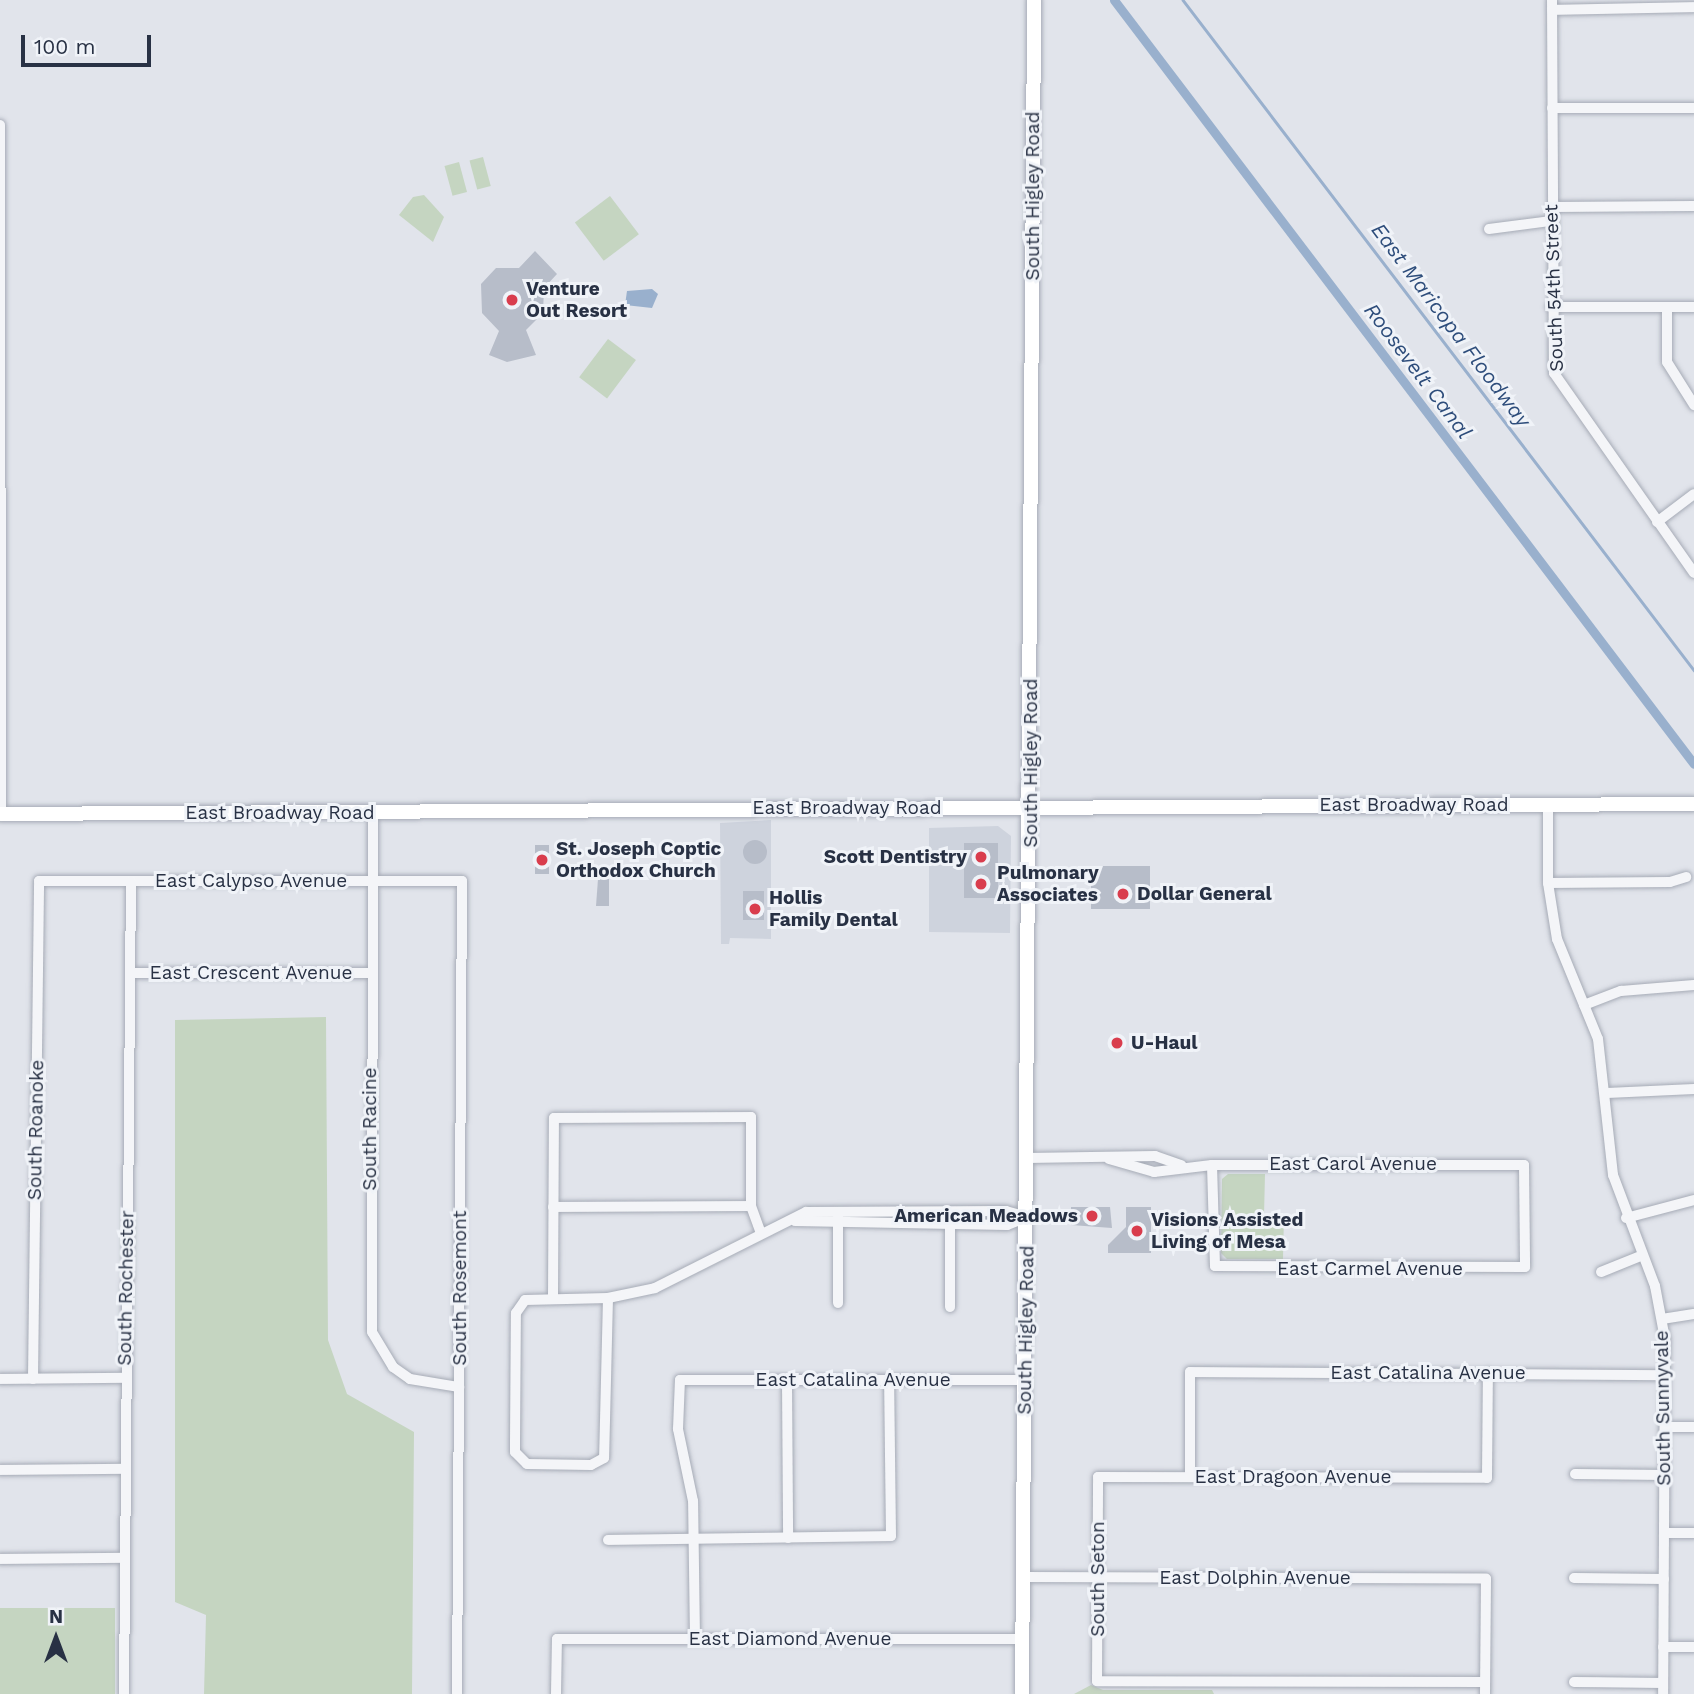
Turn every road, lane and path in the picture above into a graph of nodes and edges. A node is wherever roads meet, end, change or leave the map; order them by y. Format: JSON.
{"nodes":[{"id":1,"x":1034,"y":0,"type":"edge"},
{"id":2,"x":1614,"y":4,"type":"edge"},
{"id":3,"x":1552,"y":5,"type":"edge"},
{"id":4,"x":1694,"y":7,"type":"edge"},
{"id":5,"x":1552,"y":108,"type":"junction"},
{"id":6,"x":1694,"y":108,"type":"edge"},
{"id":7,"x":0,"y":125,"type":"edge"},
{"id":8,"x":1694,"y":206,"type":"edge"},
{"id":9,"x":1552,"y":207,"type":"junction"},
{"id":10,"x":1551,"y":221,"type":"junction"},
{"id":11,"x":1489,"y":229,"type":"dead end"},
{"id":12,"x":1551,"y":307,"type":"junction"},
{"id":13,"x":1667,"y":307,"type":"junction"},
{"id":14,"x":1694,"y":307,"type":"edge"},
{"id":15,"x":1,"y":330,"type":"edge"},
{"id":16,"x":1694,"y":405,"type":"edge"},
{"id":17,"x":1694,"y":494,"type":"edge"},
{"id":18,"x":1657,"y":522,"type":"junction"},
{"id":19,"x":1694,"y":573,"type":"edge"},
{"id":20,"x":1548,"y":804,"type":"junction"},
{"id":21,"x":1694,"y":804,"type":"edge"},
{"id":22,"x":1031,"y":807,"type":"junction"},
{"id":23,"x":373,"y":813,"type":"junction"},
{"id":24,"x":0,"y":814,"type":"edge"},
{"id":25,"x":1686,"y":877,"type":"dead end"},
{"id":26,"x":39,"y":881,"type":"joint"},
{"id":27,"x":131,"y":881,"type":"junction"},
{"id":28,"x":372,"y":881,"type":"junction"},
{"id":29,"x":462,"y":881,"type":"joint"},
{"id":30,"x":1548,"y":883,"type":"junction"},
{"id":31,"x":130,"y":973,"type":"junction"},
{"id":32,"x":372,"y":973,"type":"junction"},
{"id":33,"x":1694,"y":985,"type":"edge"},
{"id":34,"x":1584,"y":1005,"type":"junction"},
{"id":35,"x":1694,"y":1089,"type":"edge"},
{"id":36,"x":1607,"y":1093,"type":"junction"},
{"id":37,"x":1027,"y":1158,"type":"junction"},
{"id":38,"x":1212,"y":1165,"type":"junction"},
{"id":39,"x":1694,"y":1200,"type":"edge"},
{"id":40,"x":751,"y":1206,"type":"junction"},
{"id":41,"x":553,"y":1207,"type":"junction"},
{"id":42,"x":838,"y":1211,"type":"junction"},
{"id":43,"x":950,"y":1211,"type":"junction"},
{"id":44,"x":1027,"y":1217,"type":"junction"},
{"id":45,"x":1626,"y":1218,"type":"junction"},
{"id":46,"x":795,"y":1221,"type":"junction"},
{"id":47,"x":838,"y":1224,"type":"junction"},
{"id":48,"x":950,"y":1225,"type":"junction"},
{"id":49,"x":760,"y":1231,"type":"junction"},
{"id":50,"x":1643,"y":1255,"type":"junction"},
{"id":51,"x":1525,"y":1267,"type":"joint"},
{"id":52,"x":1601,"y":1272,"type":"dead end"},
{"id":53,"x":553,"y":1298,"type":"junction"},
{"id":54,"x":608,"y":1298,"type":"junction"},
{"id":55,"x":838,"y":1303,"type":"dead end"},
{"id":56,"x":950,"y":1307,"type":"dead end"},
{"id":57,"x":1694,"y":1314,"type":"edge"},
{"id":58,"x":1662,"y":1318,"type":"junction"},
{"id":59,"x":1488,"y":1373,"type":"junction"},
{"id":60,"x":1665,"y":1374,"type":"junction"},
{"id":61,"x":125,"y":1378,"type":"junction"},
{"id":62,"x":0,"y":1379,"type":"edge"},
{"id":63,"x":33,"y":1379,"type":"junction"},
{"id":64,"x":787,"y":1380,"type":"junction"},
{"id":65,"x":889,"y":1380,"type":"junction"},
{"id":66,"x":1025,"y":1380,"type":"junction"},
{"id":67,"x":459,"y":1387,"type":"junction"},
{"id":68,"x":1665,"y":1427,"type":"junction"},
{"id":69,"x":1694,"y":1427,"type":"edge"},
{"id":70,"x":125,"y":1469,"type":"junction"},
{"id":71,"x":0,"y":1470,"type":"edge"},
{"id":72,"x":1575,"y":1474,"type":"dead end"},
{"id":73,"x":1665,"y":1475,"type":"junction"},
{"id":74,"x":1098,"y":1477,"type":"joint"},
{"id":75,"x":1191,"y":1477,"type":"junction"},
{"id":76,"x":1664,"y":1533,"type":"junction"},
{"id":77,"x":1694,"y":1533,"type":"edge"},
{"id":78,"x":788,"y":1538,"type":"junction"},
{"id":79,"x":608,"y":1540,"type":"dead end"},
{"id":80,"x":694,"y":1540,"type":"junction"},
{"id":81,"x":125,"y":1558,"type":"junction"},
{"id":82,"x":0,"y":1559,"type":"edge"},
{"id":83,"x":1023,"y":1577,"type":"junction"},
{"id":84,"x":1097,"y":1578,"type":"junction"},
{"id":85,"x":1574,"y":1578,"type":"dead end"},
{"id":86,"x":1664,"y":1579,"type":"junction"},
{"id":87,"x":695,"y":1639,"type":"junction"},
{"id":88,"x":1023,"y":1639,"type":"junction"},
{"id":89,"x":1663,"y":1647,"type":"junction"},
{"id":90,"x":1694,"y":1647,"type":"edge"},
{"id":91,"x":1574,"y":1682,"type":"dead end"},
{"id":92,"x":1485,"y":1688,"type":"edge"},
{"id":93,"x":1663,"y":1688,"type":"edge"},
{"id":94,"x":124,"y":1694,"type":"edge"},
{"id":95,"x":457,"y":1694,"type":"edge"},
{"id":96,"x":556,"y":1694,"type":"edge"},
{"id":97,"x":1022,"y":1694,"type":"edge"}],
"edges":[{"from":1,"to":22,"type":"main road","name":"South Higley Road"},
{"from":2,"to":3,"type":"street"},
{"from":2,"to":4,"type":"street"},
{"from":3,"to":5,"type":"street","name":"South 54th Street"},
{"from":5,"to":6,"type":"street"},
{"from":5,"to":9,"type":"street","name":"South 54th Street"},
{"from":7,"to":15,"type":"street"},
{"from":8,"to":9,"type":"street"},
{"from":9,"to":10,"type":"street","name":"South 54th Street"},
{"from":10,"to":11,"type":"street"},
{"from":10,"to":12,"type":"street","name":"South 54th Street"},
{"from":12,"to":13,"type":"street"},
{"from":12,"to":18,"type":"street","name":"South 54th Street"},
{"from":13,"to":14,"type":"street"},
{"from":13,"to":16,"type":"street"},
{"from":15,"to":24,"type":"street"},
{"from":17,"to":18,"type":"street"},
{"from":18,"to":19,"type":"street","name":"South 54th Street"},
{"from":20,"to":21,"type":"main road","name":"East Broadway Road"},
{"from":20,"to":22,"type":"main road","name":"East Broadway Road"},
{"from":20,"to":30,"type":"street","name":"South Sunnyvale"},
{"from":22,"to":23,"type":"main road","name":"East Broadway Road"},
{"from":22,"to":37,"type":"main road","name":"South Higley Road"},
{"from":23,"to":24,"type":"main road","name":"East Broadway Road"},
{"from":23,"to":28,"type":"street","name":"South Racine"},
{"from":25,"to":30,"type":"street"},
{"from":26,"to":27,"type":"street","name":"East Calypso Avenue"},
{"from":26,"to":63,"type":"street","name":"South Roanoke"},
{"from":27,"to":28,"type":"street","name":"East Calypso Avenue"},
{"from":27,"to":31,"type":"street","name":"South Rochester"},
{"from":28,"to":29,"type":"street","name":"East Calypso Avenue"},
{"from":28,"to":32,"type":"street","name":"South Racine"},
{"from":29,"to":67,"type":"street","name":"South Rosemont"},
{"from":30,"to":34,"type":"street","name":"South Sunnyvale"},
{"from":31,"to":32,"type":"street","name":"East Crescent Avenue"},
{"from":31,"to":61,"type":"street","name":"South Rochester"},
{"from":32,"to":67,"type":"street","name":"South Racine"},
{"from":33,"to":34,"type":"street"},
{"from":34,"to":36,"type":"street","name":"South Sunnyvale"},
{"from":35,"to":36,"type":"street"},
{"from":36,"to":45,"type":"street","name":"South Sunnyvale"},
{"from":37,"to":38,"type":"street","name":"East Carol Avenue"},
{"from":37,"to":44,"type":"main road","name":"South Higley Road"},
{"from":38,"to":51,"type":"street","name":"East Carmel Avenue"},
{"from":38,"to":51,"type":"street","name":"East Carol Avenue"},
{"from":39,"to":45,"type":"street"},
{"from":40,"to":41,"type":"street"},
{"from":40,"to":41,"type":"street"},
{"from":40,"to":49,"type":"street"},
{"from":41,"to":53,"type":"street"},
{"from":42,"to":43,"type":"street"},
{"from":42,"to":46,"type":"street"},
{"from":42,"to":47,"type":"street"},
{"from":43,"to":44,"type":"street"},
{"from":43,"to":48,"type":"street"},
{"from":44,"to":48,"type":"street"},
{"from":44,"to":66,"type":"main road","name":"South Higley Road"},
{"from":45,"to":50,"type":"street","name":"South Sunnyvale"},
{"from":46,"to":47,"type":"street"},
{"from":46,"to":49,"type":"street"},
{"from":47,"to":48,"type":"street"},
{"from":47,"to":55,"type":"street"},
{"from":48,"to":56,"type":"street"},
{"from":49,"to":54,"type":"street"},
{"from":50,"to":52,"type":"street"},
{"from":50,"to":58,"type":"street","name":"South Sunnyvale"},
{"from":53,"to":54,"type":"street"},
{"from":53,"to":54,"type":"street"},
{"from":57,"to":58,"type":"street"},
{"from":58,"to":60,"type":"street","name":"South Sunnyvale"},
{"from":59,"to":60,"type":"street","name":"East Catalina Avenue"},
{"from":59,"to":75,"type":"street","name":"East Dragoon Avenue"},
{"from":59,"to":75,"type":"street","name":"East Catalina Avenue"},
{"from":60,"to":68,"type":"street","name":"South Sunnyvale"},
{"from":61,"to":63,"type":"street"},
{"from":61,"to":70,"type":"street","name":"South Rochester"},
{"from":62,"to":63,"type":"street"},
{"from":64,"to":65,"type":"street","name":"East Catalina Avenue"},
{"from":64,"to":78,"type":"street"},
{"from":64,"to":80,"type":"street","name":"East Catalina Avenue"},
{"from":65,"to":66,"type":"street","name":"East Catalina Avenue"},
{"from":65,"to":78,"type":"street"},
{"from":66,"to":83,"type":"main road","name":"South Higley Road"},
{"from":67,"to":95,"type":"street","name":"South Rosemont"},
{"from":68,"to":69,"type":"street"},
{"from":68,"to":73,"type":"street","name":"South Sunnyvale"},
{"from":70,"to":71,"type":"street"},
{"from":70,"to":81,"type":"street","name":"South Rochester"},
{"from":72,"to":73,"type":"street"},
{"from":73,"to":76,"type":"street","name":"South Sunnyvale"},
{"from":74,"to":75,"type":"street","name":"East Dragoon Avenue"},
{"from":74,"to":84,"type":"street","name":"South Seton"},
{"from":76,"to":77,"type":"street"},
{"from":76,"to":86,"type":"street","name":"South Sunnyvale"},
{"from":78,"to":80,"type":"street"},
{"from":79,"to":80,"type":"street"},
{"from":80,"to":87,"type":"street"},
{"from":81,"to":82,"type":"street"},
{"from":81,"to":94,"type":"street","name":"South Rochester"},
{"from":83,"to":84,"type":"street","name":"East Dolphin Avenue"},
{"from":83,"to":88,"type":"main road","name":"South Higley Road"},
{"from":84,"to":92,"type":"street","name":"South Seton"},
{"from":84,"to":92,"type":"street","name":"East Dolphin Avenue"},
{"from":85,"to":86,"type":"street"},
{"from":86,"to":89,"type":"street","name":"South Sunnyvale"},
{"from":87,"to":88,"type":"street","name":"East Diamond Avenue"},
{"from":87,"to":96,"type":"street","name":"East Diamond Avenue"},
{"from":88,"to":97,"type":"main road","name":"South Higley Road"},
{"from":89,"to":90,"type":"street"},
{"from":89,"to":93,"type":"street","name":"South Sunnyvale"},
{"from":91,"to":93,"type":"street"}]}
